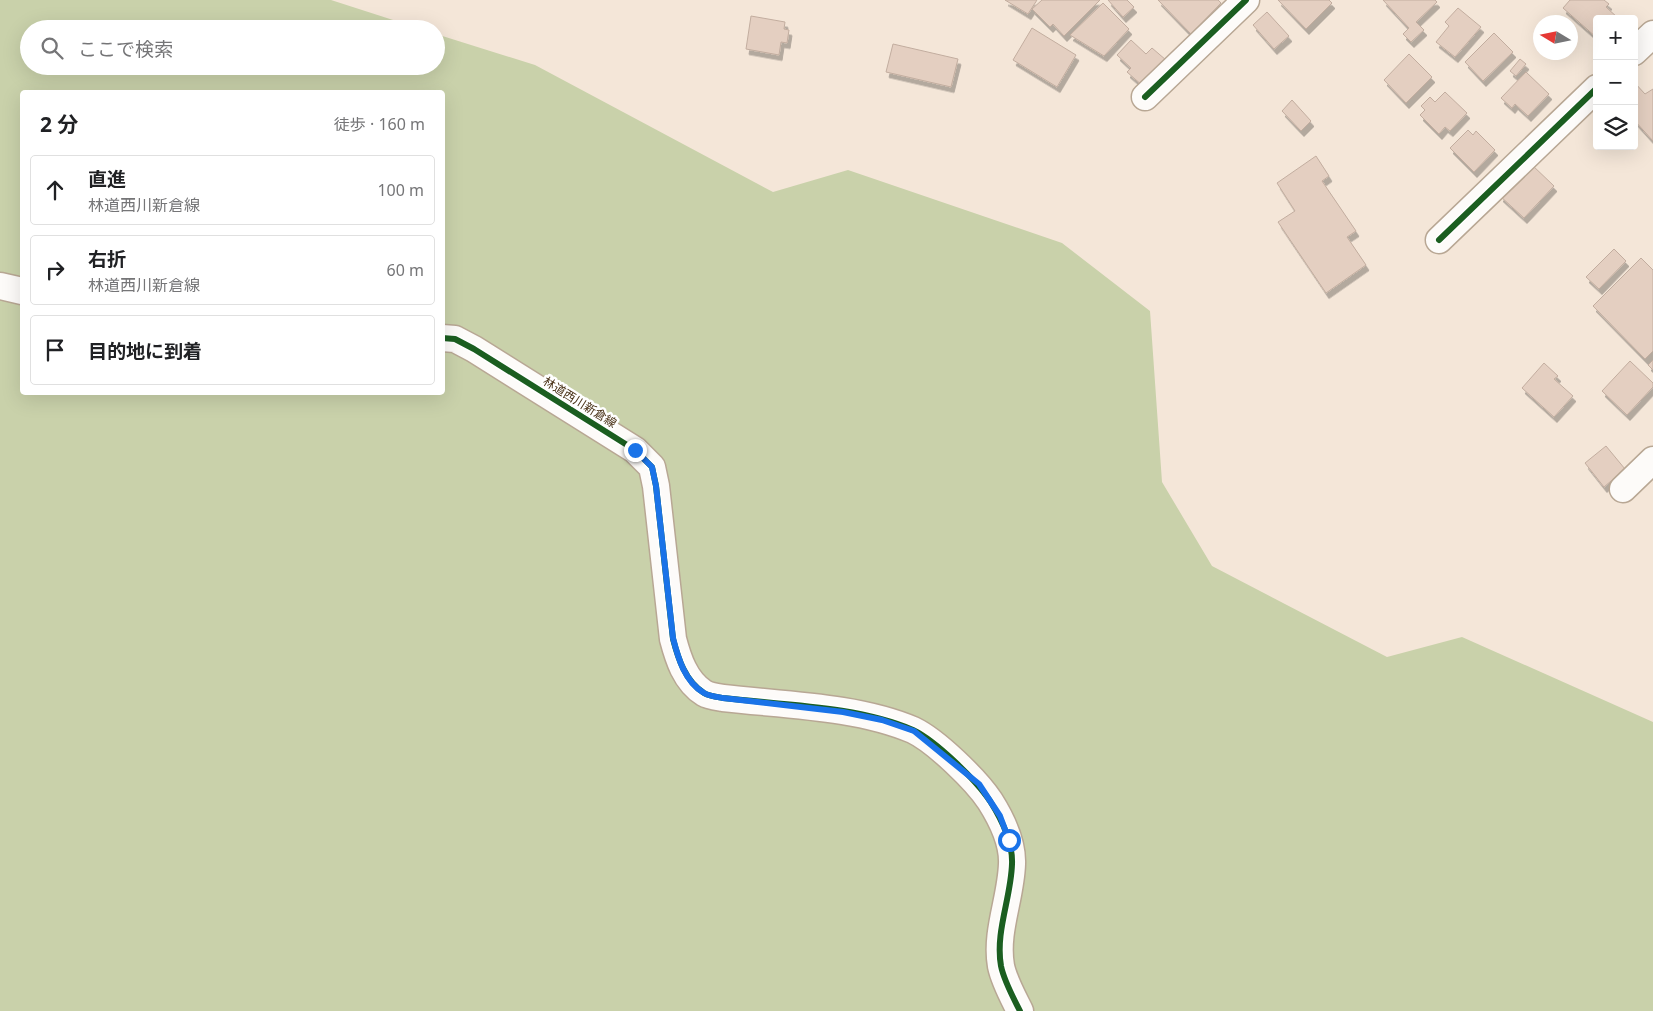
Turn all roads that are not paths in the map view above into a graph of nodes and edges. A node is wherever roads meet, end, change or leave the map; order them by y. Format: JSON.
{"nodes":[{"id":1,"x":1246,"y":0,"type":"edge"},
{"id":2,"x":1653,"y":34,"type":"edge"},
{"id":3,"x":1638,"y":48,"type":"edge"},
{"id":4,"x":1593,"y":92,"type":"edge"},
{"id":5,"x":1146,"y":98,"type":"dead end"},
{"id":6,"x":1439,"y":240,"type":"dead end"},
{"id":7,"x":0,"y":286,"type":"edge"},
{"id":8,"x":20,"y":291,"type":"edge"},
{"id":9,"x":445,"y":338,"type":"edge"},
{"id":10,"x":1653,"y":460,"type":"edge"},
{"id":11,"x":1623,"y":489,"type":"dead end"},
{"id":12,"x":1020,"y":1011,"type":"edge"}],
"edges":[{"from":1,"to":5,"type":"street"},
{"from":2,"to":3,"type":"street"},
{"from":4,"to":6,"type":"street"},
{"from":7,"to":8,"type":"street"},
{"from":9,"to":12,"type":"street","name":"林道西川新倉線"},
{"from":10,"to":11,"type":"street"}]}
